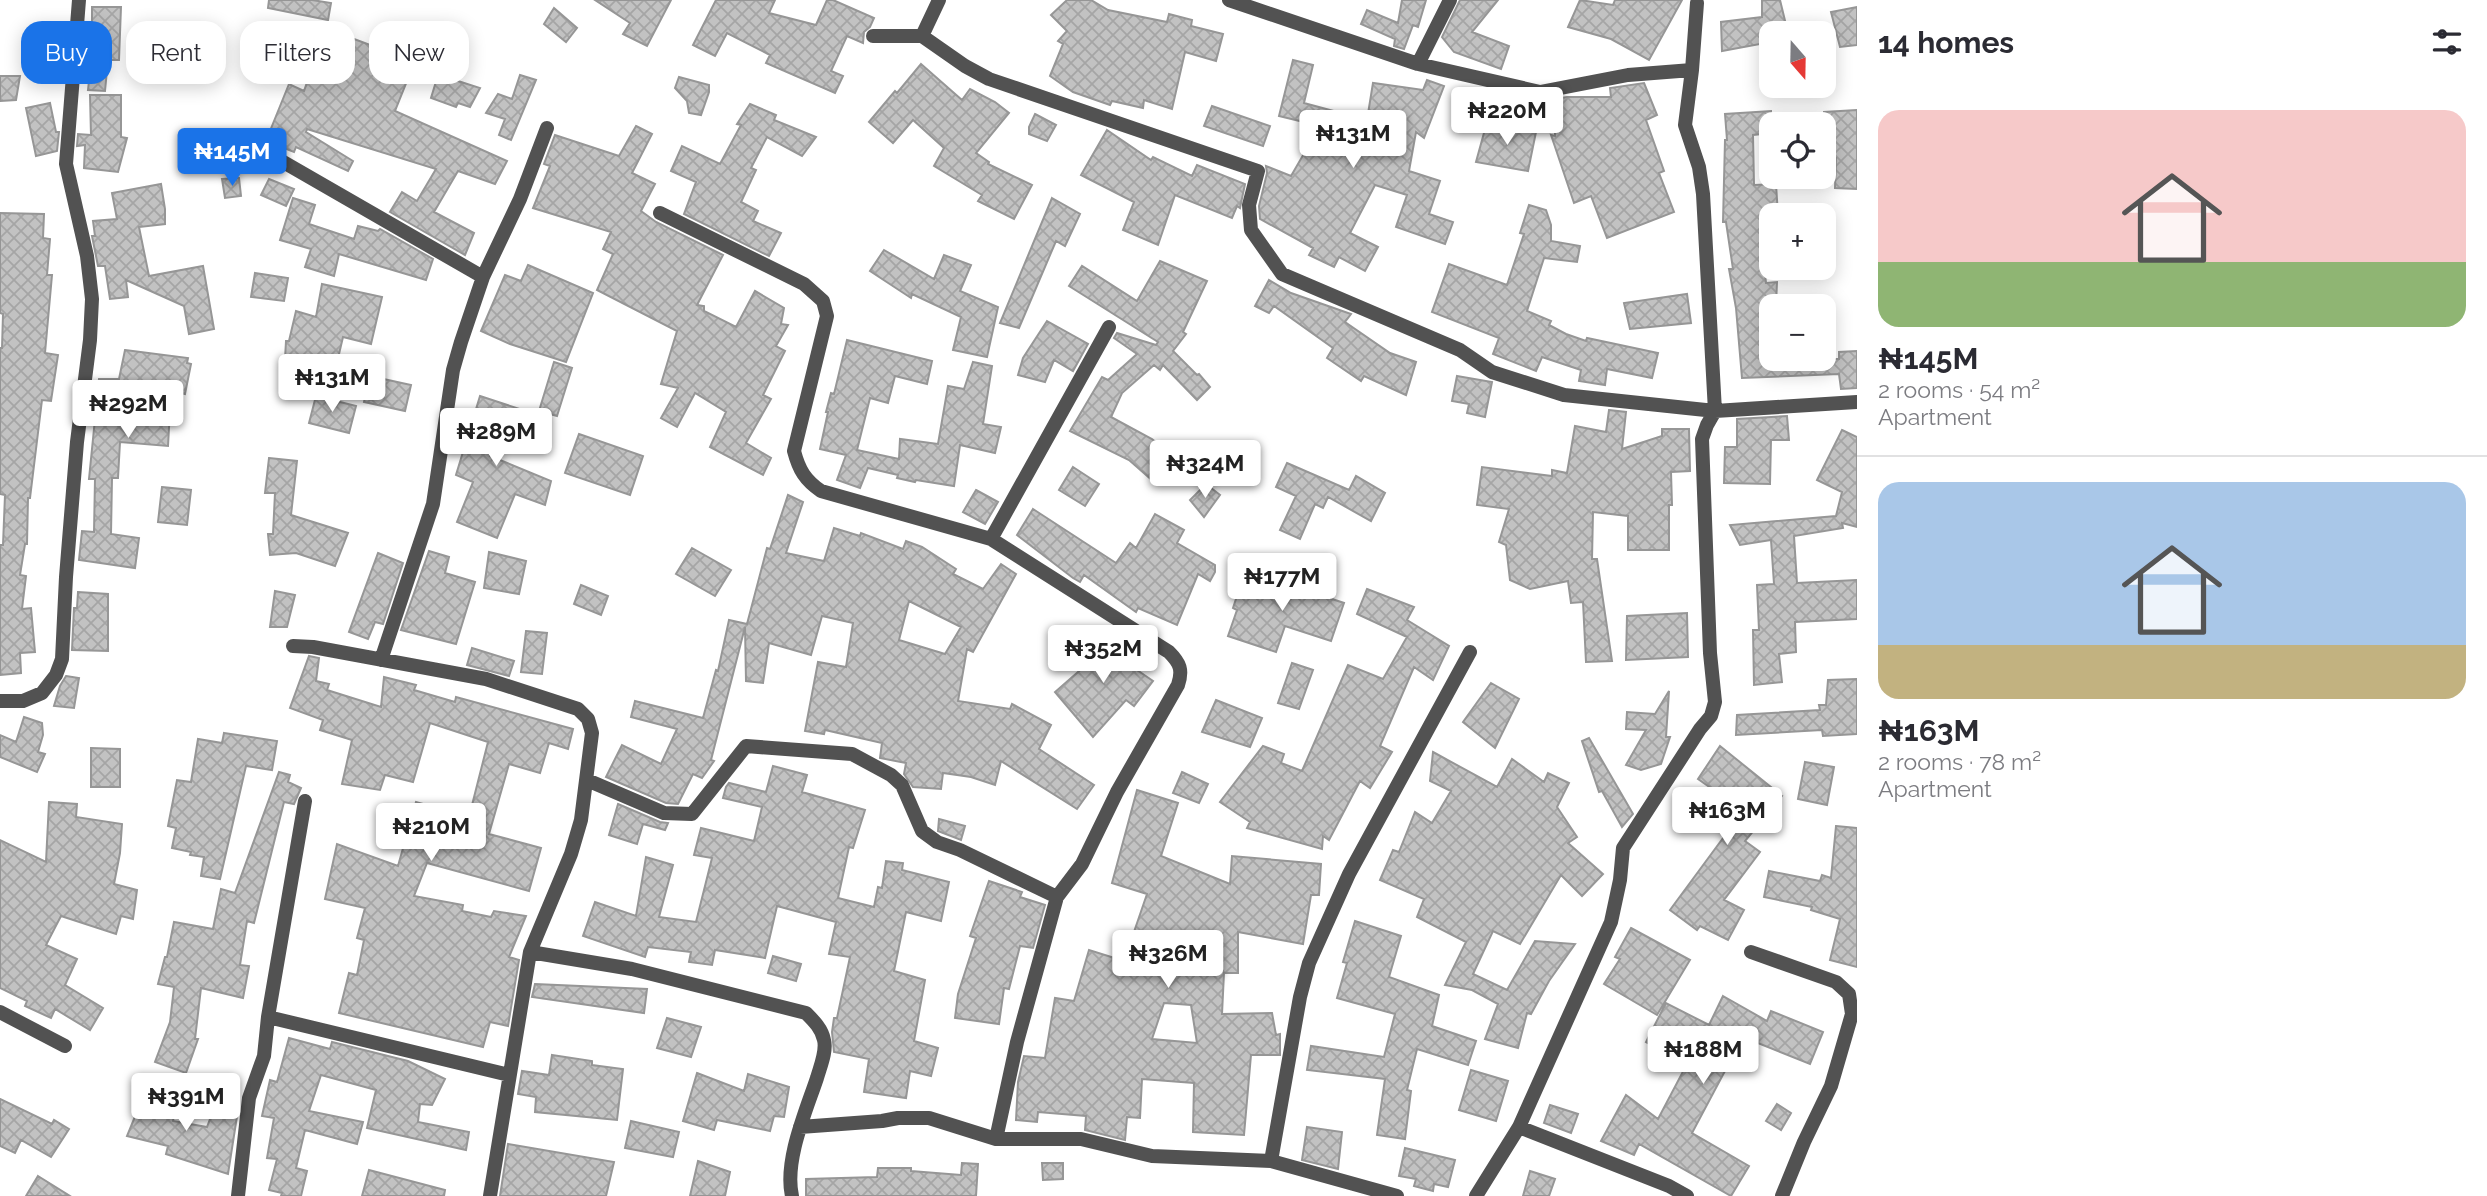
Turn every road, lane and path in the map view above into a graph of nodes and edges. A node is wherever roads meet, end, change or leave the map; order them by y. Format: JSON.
{"nodes":[{"id":1,"x":79,"y":0,"type":"edge"},
{"id":2,"x":939,"y":0,"type":"edge"},
{"id":3,"x":1229,"y":0,"type":"edge"},
{"id":4,"x":1450,"y":0,"type":"edge"},
{"id":5,"x":1697,"y":3,"type":"dead end"},
{"id":6,"x":873,"y":36,"type":"dead end"},
{"id":7,"x":922,"y":36,"type":"junction"},
{"id":8,"x":1418,"y":64,"type":"junction"},
{"id":9,"x":1692,"y":69,"type":"junction"},
{"id":10,"x":547,"y":128,"type":"dead end"},
{"id":11,"x":259,"y":148,"type":"dead end"},
{"id":12,"x":660,"y":214,"type":"dead end"},
{"id":13,"x":483,"y":277,"type":"junction"},
{"id":14,"x":1108,"y":327,"type":"dead end"},
{"id":15,"x":1857,"y":402,"type":"edge"},
{"id":16,"x":1715,"y":411,"type":"junction"},
{"id":17,"x":991,"y":539,"type":"junction"},
{"id":18,"x":293,"y":646,"type":"dead end"},
{"id":19,"x":1470,"y":652,"type":"dead end"},
{"id":20,"x":381,"y":660,"type":"junction"},
{"id":21,"x":0,"y":701,"type":"edge"},
{"id":22,"x":587,"y":780,"type":"junction"},
{"id":23,"x":305,"y":801,"type":"dead end"},
{"id":24,"x":1057,"y":897,"type":"junction"},
{"id":25,"x":530,"y":952,"type":"junction"},
{"id":26,"x":1751,"y":952,"type":"dead end"},
{"id":27,"x":0,"y":1012,"type":"edge"},
{"id":28,"x":268,"y":1017,"type":"junction"},
{"id":29,"x":65,"y":1046,"type":"dead end"},
{"id":30,"x":509,"y":1075,"type":"junction"},
{"id":31,"x":1519,"y":1127,"type":"junction"},
{"id":32,"x":800,"y":1128,"type":"junction"},
{"id":33,"x":996,"y":1139,"type":"junction"},
{"id":34,"x":1271,"y":1161,"type":"junction"},
{"id":35,"x":238,"y":1196,"type":"edge"},
{"id":36,"x":491,"y":1196,"type":"edge"},
{"id":37,"x":793,"y":1196,"type":"edge"},
{"id":38,"x":1397,"y":1196,"type":"edge"},
{"id":39,"x":1476,"y":1196,"type":"edge"},
{"id":40,"x":1687,"y":1196,"type":"edge"},
{"id":41,"x":1783,"y":1196,"type":"edge"}],
"edges":[{"from":1,"to":21,"type":"street"},
{"from":2,"to":7,"type":"street"},
{"from":3,"to":8,"type":"street"},
{"from":4,"to":8,"type":"street"},
{"from":5,"to":9,"type":"street"},
{"from":6,"to":7,"type":"street"},
{"from":7,"to":16,"type":"street"},
{"from":8,"to":9,"type":"street"},
{"from":9,"to":16,"type":"street"},
{"from":10,"to":13,"type":"street"},
{"from":11,"to":13,"type":"street"},
{"from":12,"to":17,"type":"street"},
{"from":13,"to":20,"type":"street"},
{"from":14,"to":17,"type":"street"},
{"from":15,"to":16,"type":"street"},
{"from":16,"to":31,"type":"street"},
{"from":17,"to":24,"type":"street"},
{"from":18,"to":20,"type":"street"},
{"from":19,"to":34,"type":"street"},
{"from":20,"to":22,"type":"street"},
{"from":22,"to":24,"type":"street"},
{"from":22,"to":25,"type":"street"},
{"from":23,"to":28,"type":"street"},
{"from":24,"to":33,"type":"street"},
{"from":25,"to":30,"type":"street"},
{"from":25,"to":32,"type":"street"},
{"from":26,"to":41,"type":"street"},
{"from":27,"to":29,"type":"street"},
{"from":28,"to":30,"type":"street"},
{"from":28,"to":35,"type":"street"},
{"from":30,"to":36,"type":"street"},
{"from":31,"to":39,"type":"street"},
{"from":31,"to":40,"type":"street"},
{"from":32,"to":33,"type":"street"},
{"from":32,"to":37,"type":"street"},
{"from":33,"to":34,"type":"street"},
{"from":34,"to":38,"type":"street"}]}
